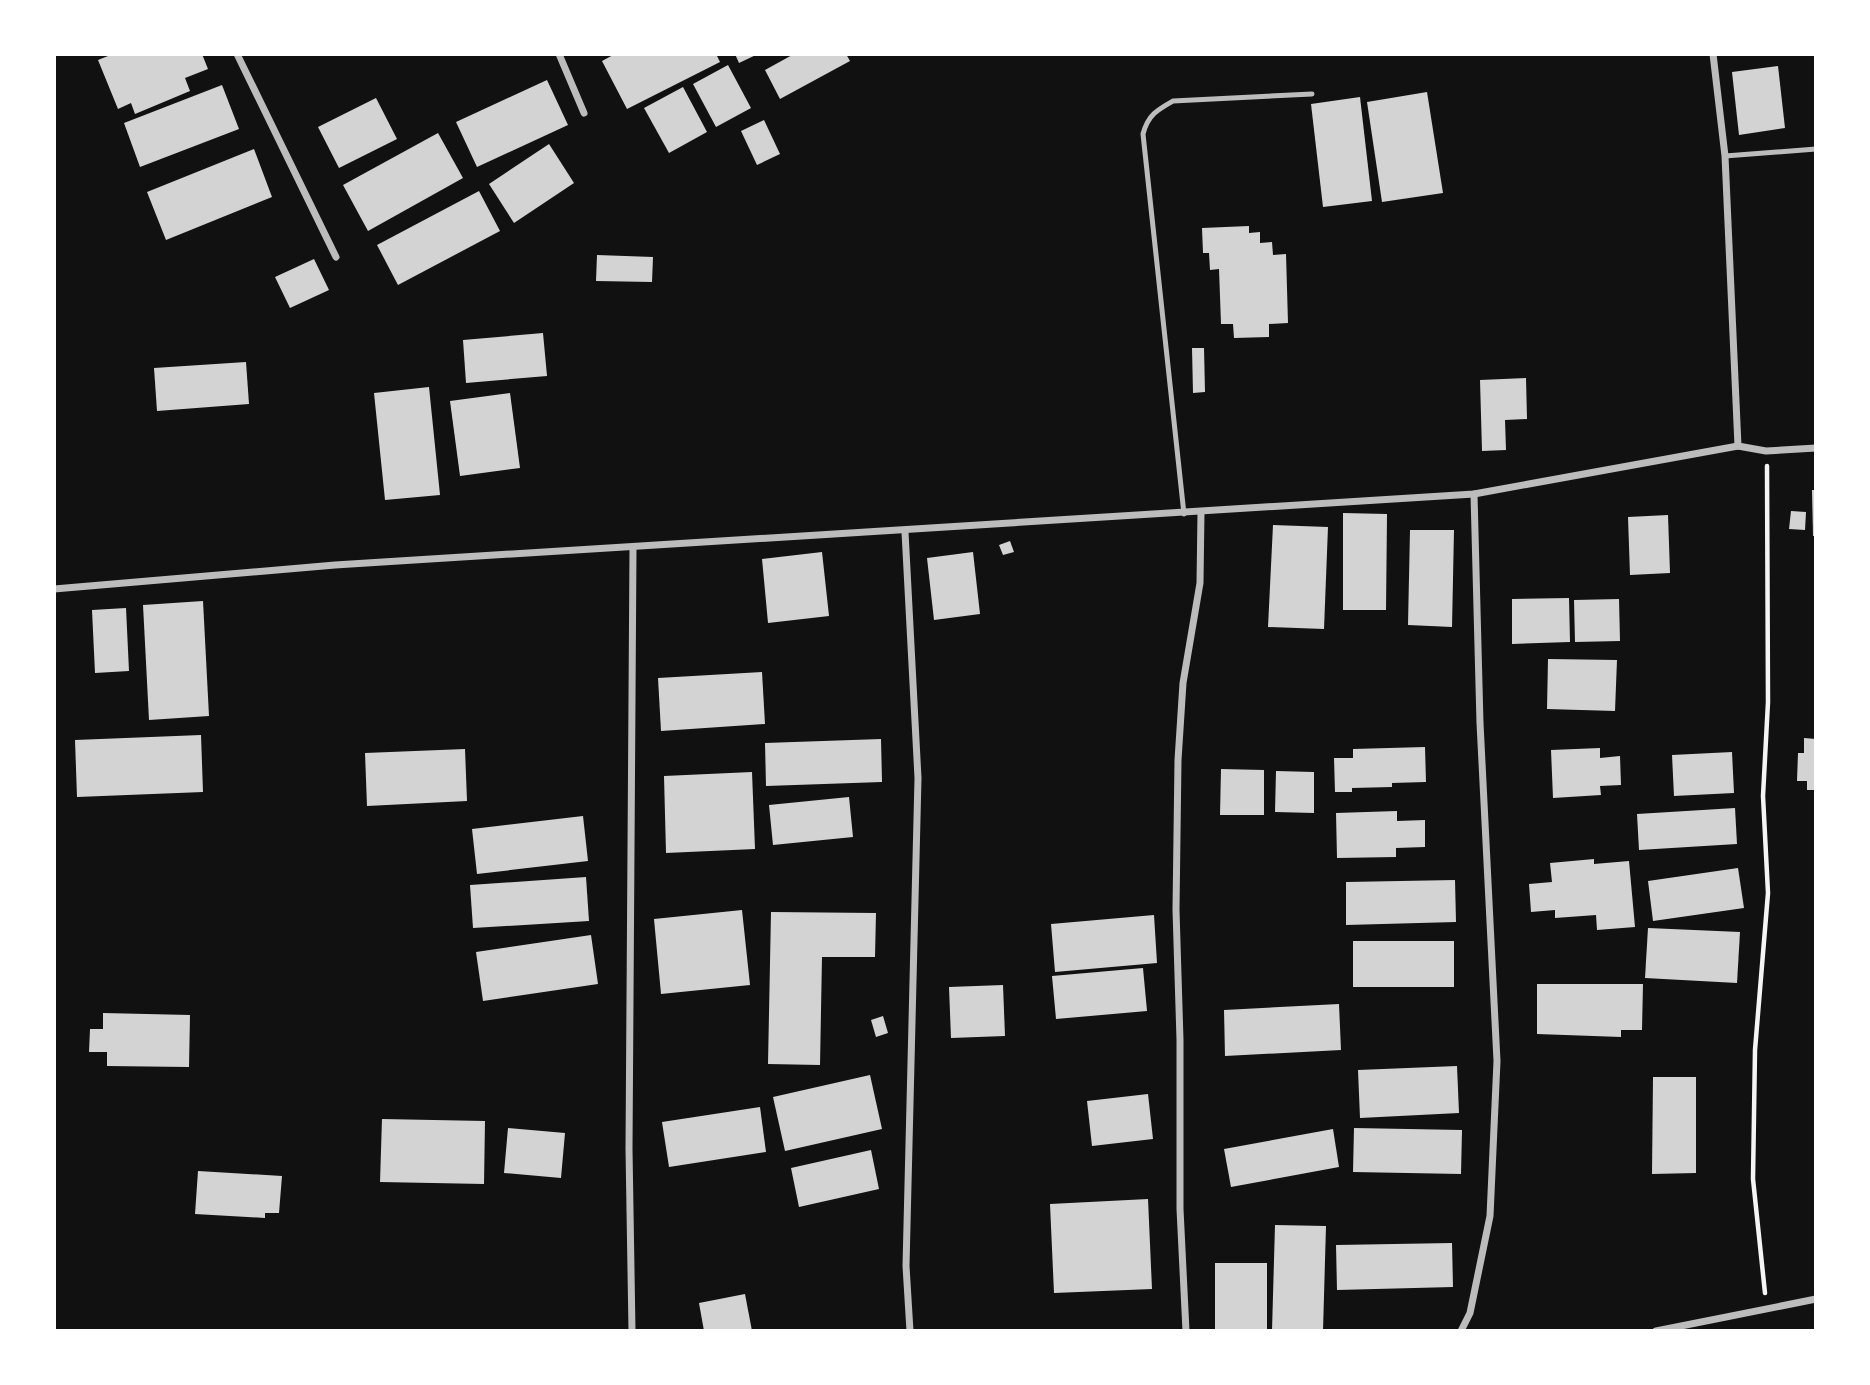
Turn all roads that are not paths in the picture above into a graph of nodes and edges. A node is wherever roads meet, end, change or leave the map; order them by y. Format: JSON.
{"nodes":[{"id":1,"x":237,"y":54,"type":"edge"},
{"id":2,"x":559,"y":54,"type":"edge"},
{"id":3,"x":1713,"y":54,"type":"edge"},
{"id":4,"x":1312,"y":94,"type":"dead end"},
{"id":5,"x":584,"y":113,"type":"dead end"},
{"id":6,"x":1816,"y":149,"type":"edge"},
{"id":7,"x":1725,"y":156,"type":"junction"},
{"id":8,"x":336,"y":257,"type":"dead end"},
{"id":9,"x":1738,"y":446,"type":"junction"},
{"id":10,"x":1816,"y":447,"type":"edge"},
{"id":11,"x":1474,"y":494,"type":"junction"},
{"id":12,"x":1201,"y":512,"type":"junction"},
{"id":13,"x":1184,"y":513,"type":"junction"},
{"id":14,"x":905,"y":532,"type":"junction"},
{"id":15,"x":633,"y":548,"type":"junction"},
{"id":16,"x":54,"y":589,"type":"edge"},
{"id":17,"x":1816,"y":1299,"type":"edge"},
{"id":18,"x":632,"y":1331,"type":"edge"},
{"id":19,"x":910,"y":1331,"type":"edge"},
{"id":20,"x":1186,"y":1331,"type":"edge"},
{"id":21,"x":1461,"y":1331,"type":"edge"},
{"id":22,"x":1656,"y":1331,"type":"edge"}],
"edges":[{"from":1,"to":8,"type":"street"},
{"from":2,"to":5,"type":"street"},
{"from":3,"to":7,"type":"street"},
{"from":4,"to":13,"type":"lane"},
{"from":6,"to":7,"type":"lane"},
{"from":7,"to":9,"type":"street"},
{"from":9,"to":10,"type":"street"},
{"from":9,"to":11,"type":"street"},
{"from":11,"to":12,"type":"street"},
{"from":11,"to":21,"type":"street"},
{"from":12,"to":13,"type":"street"},
{"from":12,"to":20,"type":"street"},
{"from":13,"to":14,"type":"street"},
{"from":14,"to":15,"type":"street"},
{"from":14,"to":19,"type":"street"},
{"from":15,"to":16,"type":"street"},
{"from":15,"to":18,"type":"street"},
{"from":17,"to":22,"type":"street"}]}
